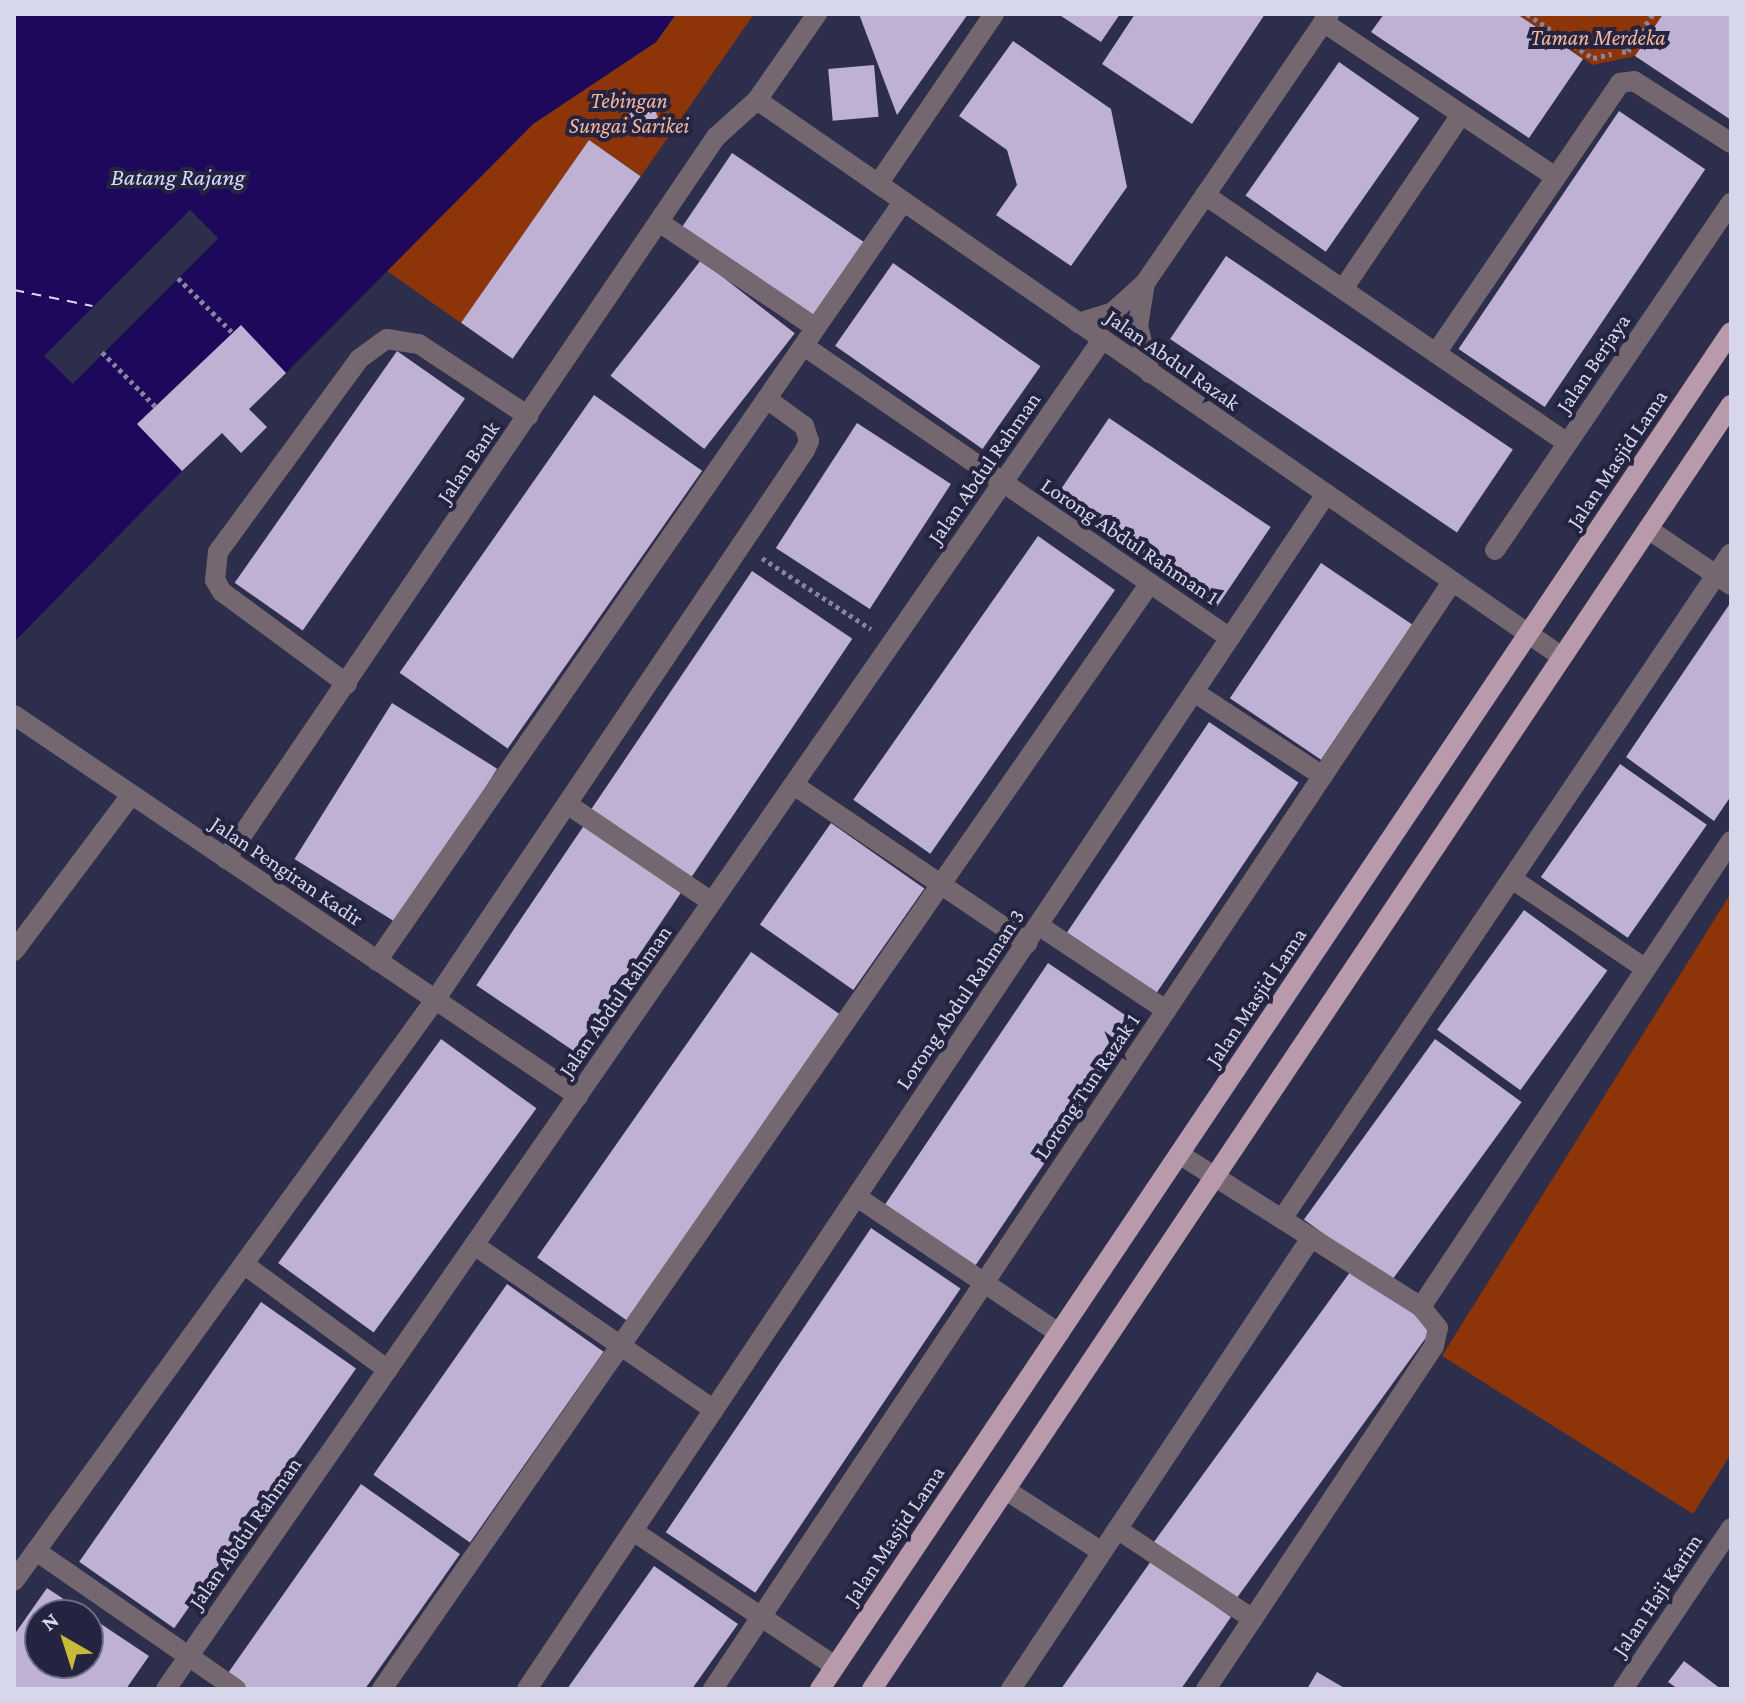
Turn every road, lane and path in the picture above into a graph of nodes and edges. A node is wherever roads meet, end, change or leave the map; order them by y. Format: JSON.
{"nodes":[{"id":1,"x":817,"y":14,"type":"edge"},
{"id":2,"x":994,"y":14,"type":"edge"},
{"id":3,"x":1527,"y":14,"type":"edge"},
{"id":4,"x":1653,"y":14,"type":"edge"},
{"id":5,"x":1326,"y":18,"type":"edge"},
{"id":6,"x":757,"y":100,"type":"junction"},
{"id":7,"x":1461,"y":115,"type":"junction"},
{"id":8,"x":1731,"y":143,"type":"edge"},
{"id":9,"x":1555,"y":177,"type":"junction"},
{"id":10,"x":878,"y":184,"type":"junction"},
{"id":11,"x":1205,"y":195,"type":"junction"},
{"id":12,"x":903,"y":202,"type":"junction"},
{"id":13,"x":1731,"y":203,"type":"edge"},
{"id":14,"x":659,"y":222,"type":"junction"},
{"id":15,"x":178,"y":278,"type":"dead end"},
{"id":16,"x":1145,"y":283,"type":"junction"},
{"id":17,"x":1343,"y":289,"type":"junction"},
{"id":18,"x":1078,"y":323,"type":"junction"},
{"id":19,"x":816,"y":328,"type":"junction"},
{"id":20,"x":1731,"y":332,"type":"edge"},
{"id":21,"x":233,"y":333,"type":"dead end"},
{"id":22,"x":1102,"y":340,"type":"junction"},
{"id":23,"x":804,"y":346,"type":"junction"},
{"id":24,"x":102,"y":352,"type":"dead end"},
{"id":25,"x":1436,"y":353,"type":"junction"},
{"id":26,"x":1150,"y":373,"type":"junction"},
{"id":27,"x":767,"y":399,"type":"junction"},
{"id":28,"x":1731,"y":405,"type":"edge"},
{"id":29,"x":156,"y":407,"type":"dead end"},
{"id":30,"x":528,"y":416,"type":"junction"},
{"id":31,"x":1567,"y":443,"type":"junction"},
{"id":32,"x":1003,"y":483,"type":"junction"},
{"id":33,"x":1326,"y":494,"type":"junction"},
{"id":34,"x":1648,"y":529,"type":"junction"},
{"id":35,"x":742,"y":544,"type":"junction"},
{"id":36,"x":1495,"y":550,"type":"dead end"},
{"id":37,"x":1731,"y":553,"type":"edge"},
{"id":38,"x":1724,"y":580,"type":"edge"},
{"id":39,"x":1452,"y":582,"type":"junction"},
{"id":40,"x":1150,"y":583,"type":"junction"},
{"id":41,"x":1528,"y":633,"type":"junction"},
{"id":42,"x":1230,"y":638,"type":"junction"},
{"id":43,"x":892,"y":643,"type":"junction"},
{"id":44,"x":1562,"y":657,"type":"junction"},
{"id":45,"x":347,"y":684,"type":"junction"},
{"id":46,"x":1194,"y":692,"type":"junction"},
{"id":47,"x":14,"y":715,"type":"edge"},
{"id":48,"x":1323,"y":776,"type":"junction"},
{"id":49,"x":794,"y":785,"type":"junction"},
{"id":50,"x":131,"y":795,"type":"junction"},
{"id":51,"x":567,"y":804,"type":"junction"},
{"id":52,"x":1731,"y":841,"type":"edge"},
{"id":53,"x":226,"y":859,"type":"junction"},
{"id":54,"x":1512,"y":879,"type":"junction"},
{"id":55,"x":940,"y":884,"type":"junction"},
{"id":56,"x":712,"y":902,"type":"junction"},
{"id":57,"x":1033,"y":934,"type":"junction"},
{"id":58,"x":14,"y":951,"type":"edge"},
{"id":59,"x":377,"y":961,"type":"junction"},
{"id":60,"x":1646,"y":969,"type":"junction"},
{"id":61,"x":435,"y":1000,"type":"junction"},
{"id":62,"x":1166,"y":1010,"type":"junction"},
{"id":63,"x":578,"y":1096,"type":"junction"},
{"id":64,"x":1179,"y":1154,"type":"junction"},
{"id":65,"x":1215,"y":1177,"type":"junction"},
{"id":66,"x":857,"y":1197,"type":"junction"},
{"id":67,"x":1282,"y":1219,"type":"junction"},
{"id":68,"x":1311,"y":1238,"type":"junction"},
{"id":69,"x":474,"y":1245,"type":"junction"},
{"id":70,"x":245,"y":1265,"type":"junction"},
{"id":71,"x":984,"y":1283,"type":"junction"},
{"id":72,"x":1421,"y":1307,"type":"junction"},
{"id":73,"x":1059,"y":1333,"type":"junction"},
{"id":74,"x":620,"y":1346,"type":"junction"},
{"id":75,"x":388,"y":1370,"type":"junction"},
{"id":76,"x":714,"y":1410,"type":"junction"},
{"id":77,"x":1006,"y":1490,"type":"junction"},
{"id":78,"x":1731,"y":1528,"type":"edge"},
{"id":79,"x":1117,"y":1529,"type":"junction"},
{"id":80,"x":633,"y":1531,"type":"junction"},
{"id":81,"x":36,"y":1551,"type":"junction"},
{"id":82,"x":1102,"y":1552,"type":"junction"},
{"id":83,"x":14,"y":1581,"type":"edge"},
{"id":84,"x":762,"y":1616,"type":"junction"},
{"id":85,"x":1253,"y":1619,"type":"junction"},
{"id":86,"x":189,"y":1656,"type":"junction"},
{"id":87,"x":835,"y":1666,"type":"junction"},
{"id":88,"x":166,"y":1689,"type":"edge"},
{"id":89,"x":236,"y":1689,"type":"edge"},
{"id":90,"x":382,"y":1689,"type":"edge"},
{"id":91,"x":527,"y":1689,"type":"edge"},
{"id":92,"x":713,"y":1689,"type":"edge"},
{"id":93,"x":820,"y":1689,"type":"edge"},
{"id":94,"x":872,"y":1689,"type":"edge"},
{"id":95,"x":1011,"y":1689,"type":"edge"},
{"id":96,"x":1206,"y":1689,"type":"edge"},
{"id":97,"x":1623,"y":1689,"type":"edge"}],
"edges":[{"from":1,"to":6,"type":"street","name":"Jalan Bank"},
{"from":2,"to":10,"type":"street"},
{"from":3,"to":4,"type":"path"},
{"from":5,"to":7,"type":"street"},
{"from":5,"to":11,"type":"street"},
{"from":6,"to":10,"type":"street","name":"Jalan Abdul Razak"},
{"from":6,"to":14,"type":"street","name":"Jalan Bank"},
{"from":7,"to":9,"type":"street"},
{"from":7,"to":17,"type":"street"},
{"from":8,"to":9,"type":"street"},
{"from":9,"to":25,"type":"street"},
{"from":10,"to":12,"type":"street","name":"Jalan Abdul Razak"},
{"from":11,"to":16,"type":"street"},
{"from":11,"to":17,"type":"street"},
{"from":12,"to":18,"type":"street","name":"Jalan Abdul Razak"},
{"from":12,"to":19,"type":"street"},
{"from":13,"to":31,"type":"street","name":"Jalan Berjaya"},
{"from":14,"to":19,"type":"street"},
{"from":14,"to":30,"type":"street","name":"Jalan Bank"},
{"from":15,"to":21,"type":"path"},
{"from":16,"to":18,"type":"street"},
{"from":16,"to":26,"type":"street"},
{"from":17,"to":25,"type":"street"},
{"from":18,"to":22,"type":"street","name":"Jalan Abdul Razak"},
{"from":19,"to":23,"type":"street"},
{"from":20,"to":41,"type":"main road","name":"Jalan Masjid Lama"},
{"from":22,"to":26,"type":"street","name":"Jalan Abdul Razak"},
{"from":22,"to":32,"type":"street","name":"Jalan Abdul Rahman"},
{"from":23,"to":27,"type":"street"},
{"from":23,"to":32,"type":"street","name":"Lorong Abdul Rahman 1"},
{"from":24,"to":29,"type":"path"},
{"from":25,"to":31,"type":"street"},
{"from":26,"to":33,"type":"street","name":"Jalan Abdul Razak"},
{"from":27,"to":35,"type":"street"},
{"from":27,"to":59,"type":"street"},
{"from":28,"to":34,"type":"main road"},
{"from":30,"to":45,"type":"street","name":"Jalan Bank"},
{"from":30,"to":45,"type":"street"},
{"from":31,"to":36,"type":"street","name":"Jalan Berjaya"},
{"from":32,"to":40,"type":"street","name":"Lorong Abdul Rahman 1"},
{"from":32,"to":43,"type":"street","name":"Jalan Abdul Rahman"},
{"from":33,"to":39,"type":"street","name":"Jalan Abdul Razak"},
{"from":33,"to":42,"type":"street","name":"Lorong Abdul Rahman 3"},
{"from":34,"to":38,"type":"street"},
{"from":34,"to":44,"type":"main road"},
{"from":35,"to":43,"type":"path"},
{"from":35,"to":51,"type":"street"},
{"from":37,"to":38,"type":"street"},
{"from":38,"to":54,"type":"street"},
{"from":39,"to":41,"type":"street","name":"Jalan Abdul Razak"},
{"from":39,"to":48,"type":"street","name":"Lorong Tun Razak 1"},
{"from":40,"to":42,"type":"street","name":"Lorong Abdul Rahman 1"},
{"from":40,"to":55,"type":"street"},
{"from":41,"to":44,"type":"street","name":"Jalan Abdul Razak"},
{"from":41,"to":64,"type":"main road","name":"Jalan Masjid Lama"},
{"from":42,"to":46,"type":"street","name":"Lorong Abdul Rahman 3"},
{"from":43,"to":49,"type":"street","name":"Jalan Abdul Rahman"},
{"from":44,"to":65,"type":"main road"},
{"from":45,"to":53,"type":"street","name":"Jalan Bank"},
{"from":46,"to":48,"type":"street"},
{"from":46,"to":57,"type":"street","name":"Lorong Abdul Rahman 3"},
{"from":47,"to":50,"type":"street","name":"Jalan Pengiran Kadir"},
{"from":48,"to":62,"type":"street","name":"Lorong Tun Razak 1"},
{"from":49,"to":55,"type":"street"},
{"from":49,"to":56,"type":"street","name":"Jalan Abdul Rahman"},
{"from":50,"to":53,"type":"street","name":"Jalan Pengiran Kadir"},
{"from":50,"to":58,"type":"street"},
{"from":51,"to":56,"type":"street"},
{"from":51,"to":61,"type":"street"},
{"from":52,"to":60,"type":"street"},
{"from":53,"to":59,"type":"street","name":"Jalan Pengiran Kadir"},
{"from":54,"to":60,"type":"street"},
{"from":54,"to":67,"type":"street"},
{"from":55,"to":57,"type":"street"},
{"from":55,"to":74,"type":"street"},
{"from":56,"to":63,"type":"street","name":"Jalan Abdul Rahman"},
{"from":57,"to":62,"type":"street"},
{"from":57,"to":66,"type":"street","name":"Lorong Abdul Rahman 3"},
{"from":59,"to":61,"type":"street","name":"Jalan Pengiran Kadir"},
{"from":60,"to":72,"type":"street"},
{"from":61,"to":63,"type":"street","name":"Jalan Pengiran Kadir"},
{"from":61,"to":70,"type":"street"},
{"from":62,"to":71,"type":"street","name":"Lorong Tun Razak 1"},
{"from":63,"to":69,"type":"street","name":"Jalan Abdul Rahman"},
{"from":64,"to":65,"type":"street"},
{"from":64,"to":73,"type":"main road","name":"Jalan Masjid Lama"},
{"from":65,"to":67,"type":"street"},
{"from":65,"to":77,"type":"main road"},
{"from":66,"to":71,"type":"street"},
{"from":66,"to":76,"type":"street","name":"Lorong Abdul Rahman 3"},
{"from":67,"to":68,"type":"street"},
{"from":68,"to":72,"type":"street"},
{"from":68,"to":79,"type":"street"},
{"from":69,"to":74,"type":"street"},
{"from":69,"to":75,"type":"street","name":"Jalan Abdul Rahman"},
{"from":70,"to":75,"type":"street"},
{"from":70,"to":81,"type":"street"},
{"from":71,"to":73,"type":"street"},
{"from":71,"to":84,"type":"street","name":"Lorong Tun Razak 1"},
{"from":72,"to":85,"type":"street"},
{"from":73,"to":87,"type":"main road","name":"Jalan Masjid Lama"},
{"from":74,"to":76,"type":"street"},
{"from":74,"to":90,"type":"street"},
{"from":75,"to":86,"type":"street","name":"Jalan Abdul Rahman"},
{"from":76,"to":80,"type":"street","name":"Lorong Abdul Rahman 3"},
{"from":77,"to":82,"type":"street"},
{"from":77,"to":94,"type":"main road"},
{"from":78,"to":97,"type":"street","name":"Jalan Haji Karim"},
{"from":79,"to":82,"type":"street"},
{"from":79,"to":85,"type":"street"},
{"from":80,"to":84,"type":"street"},
{"from":80,"to":91,"type":"street","name":"Lorong Abdul Rahman 3"},
{"from":81,"to":83,"type":"street"},
{"from":81,"to":86,"type":"street"},
{"from":82,"to":95,"type":"street"},
{"from":84,"to":87,"type":"street"},
{"from":84,"to":92,"type":"street","name":"Lorong Tun Razak 1"},
{"from":85,"to":96,"type":"street"},
{"from":86,"to":88,"type":"street","name":"Jalan Abdul Rahman"},
{"from":86,"to":89,"type":"street"},
{"from":87,"to":93,"type":"main road","name":"Jalan Masjid Lama"}]}
